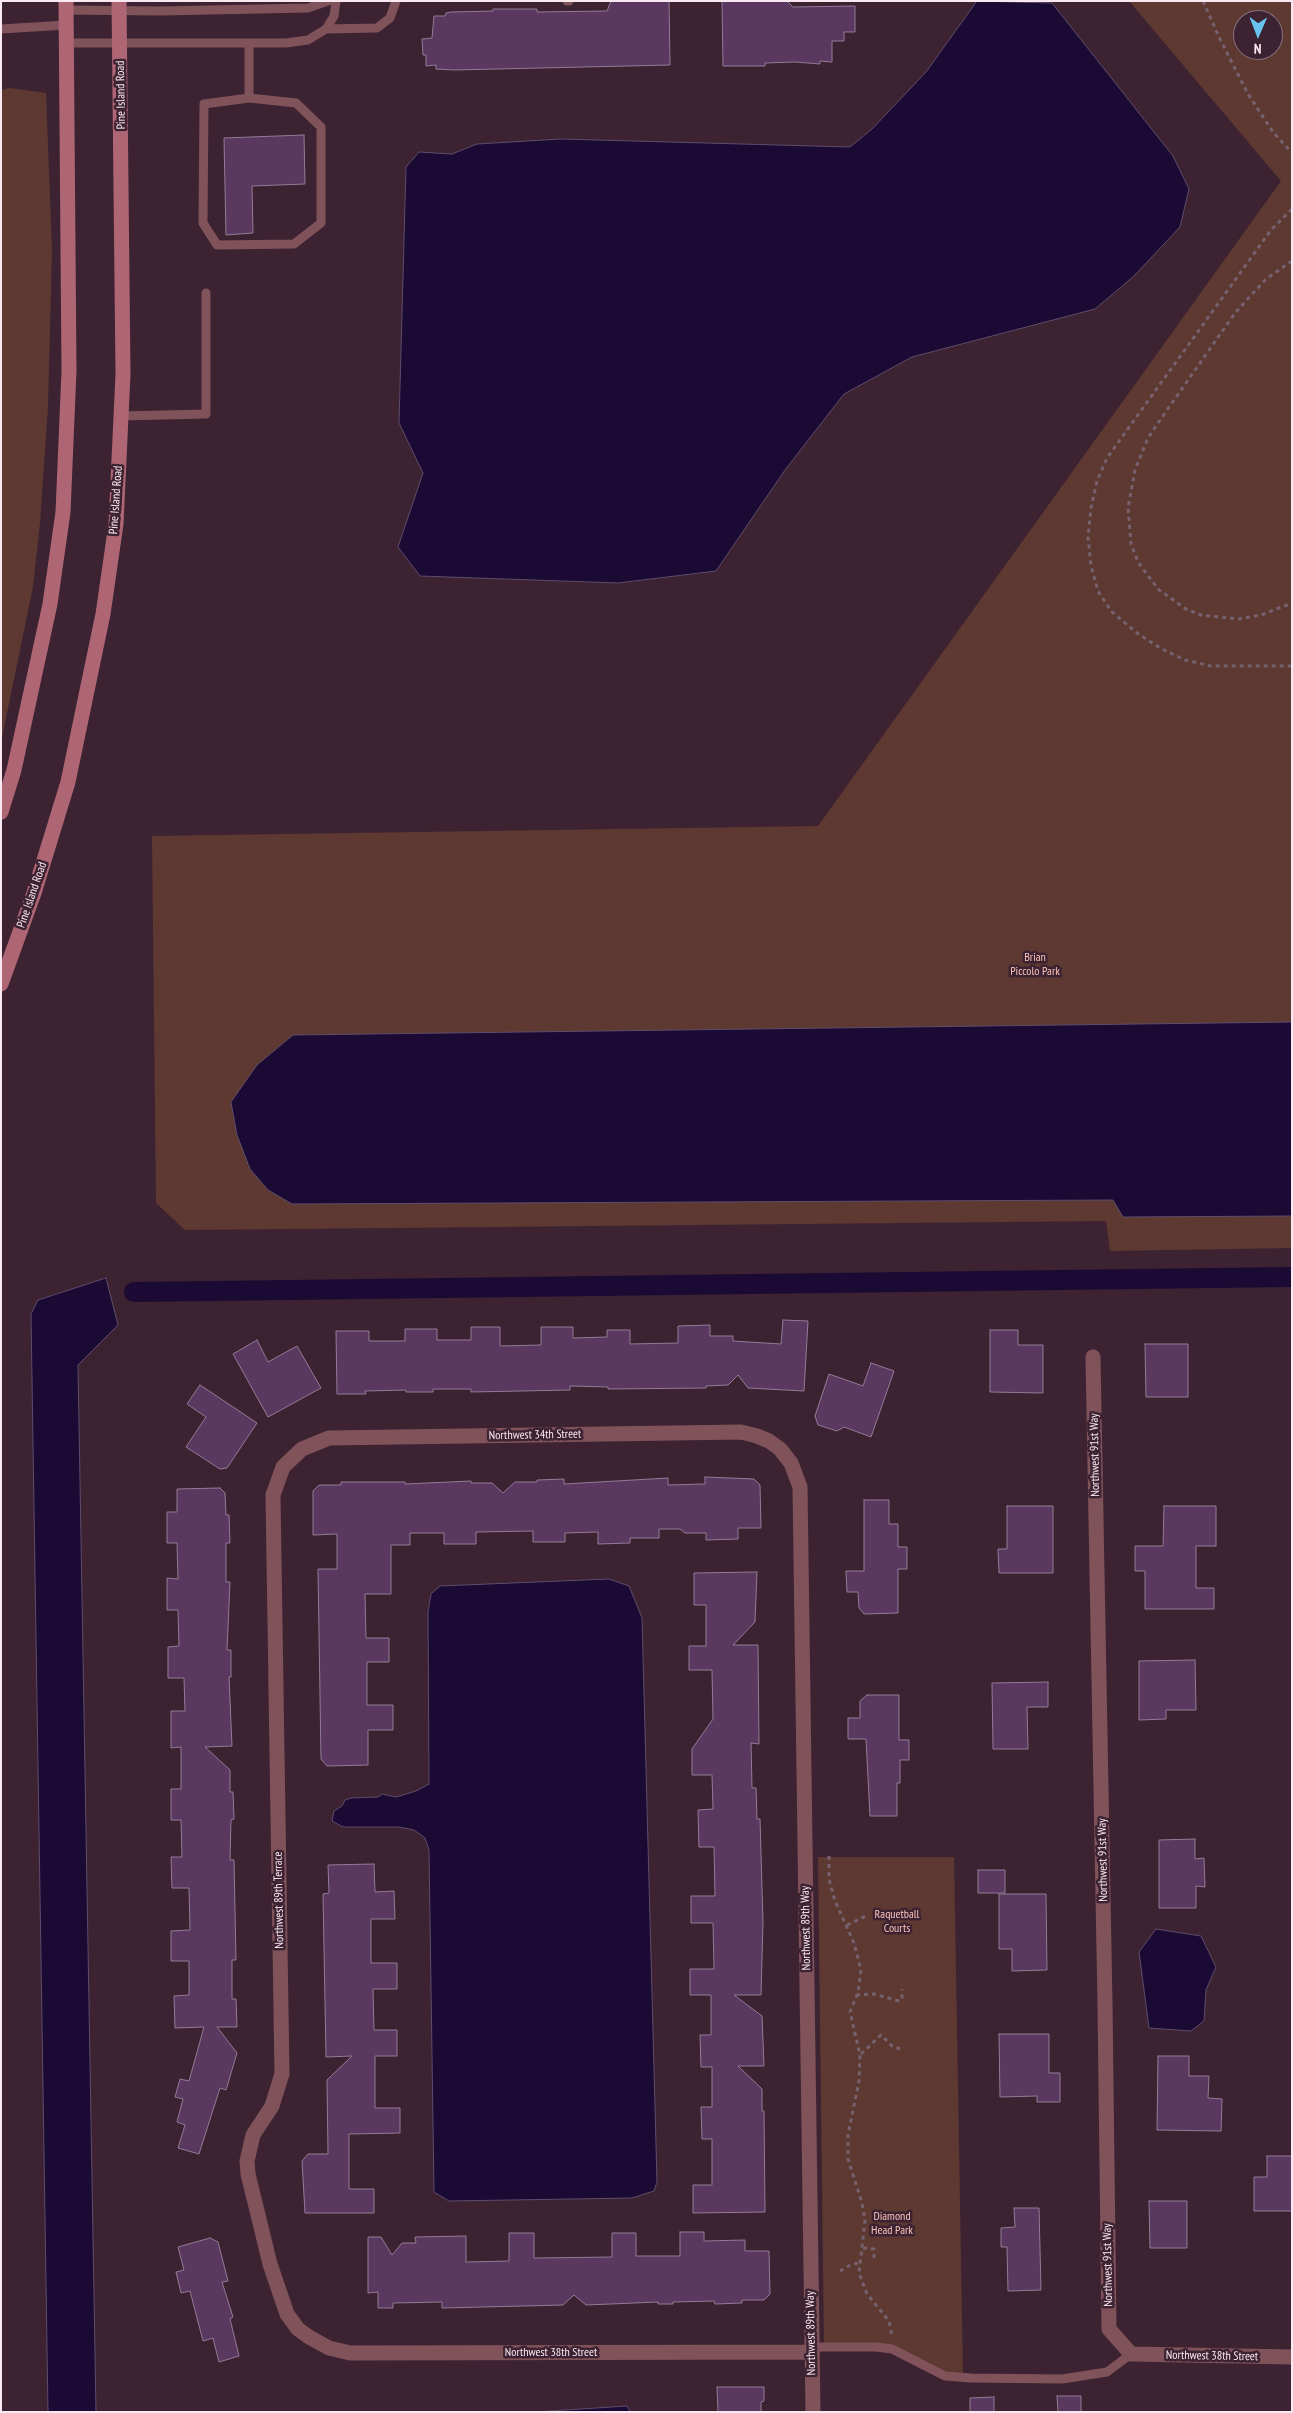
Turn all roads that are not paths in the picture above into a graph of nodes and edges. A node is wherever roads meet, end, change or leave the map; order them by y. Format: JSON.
{"nodes":[{"id":1,"x":328,"y":1,"type":"edge"},
{"id":2,"x":336,"y":1,"type":"edge"},
{"id":3,"x":396,"y":1,"type":"edge"},
{"id":4,"x":120,"y":6,"type":"edge"},
{"id":5,"x":67,"y":12,"type":"edge"},
{"id":6,"x":1,"y":29,"type":"edge"},
{"id":7,"x":326,"y":29,"type":"junction"},
{"id":8,"x":66,"y":43,"type":"junction"},
{"id":9,"x":249,"y":43,"type":"junction"},
{"id":10,"x":120,"y":44,"type":"junction"},
{"id":11,"x":250,"y":98,"type":"junction"},
{"id":12,"x":206,"y":293,"type":"dead end"},
{"id":13,"x":121,"y":416,"type":"junction"},
{"id":14,"x":1,"y":812,"type":"edge"},
{"id":15,"x":1,"y":984,"type":"edge"},
{"id":16,"x":1093,"y":1356,"type":"dead end"},
{"id":17,"x":780,"y":1449,"type":"joint"},
{"id":18,"x":290,"y":1458,"type":"joint"},
{"id":19,"x":298,"y":2328,"type":"joint"},
{"id":20,"x":811,"y":2350,"type":"junction"},
{"id":21,"x":1132,"y":2354,"type":"junction"},
{"id":22,"x":1292,"y":2358,"type":"edge"},
{"id":23,"x":813,"y":2412,"type":"edge"}],
"edges":[{"from":1,"to":4,"type":"lane"},
{"from":2,"to":7,"type":"lane"},
{"from":3,"to":7,"type":"lane"},
{"from":4,"to":5,"type":"lane"},
{"from":4,"to":10,"type":"main road","name":"Pine Island Road"},
{"from":5,"to":6,"type":"lane"},
{"from":5,"to":8,"type":"main road"},
{"from":7,"to":9,"type":"lane"},
{"from":8,"to":10,"type":"lane"},
{"from":8,"to":14,"type":"main road"},
{"from":9,"to":10,"type":"lane"},
{"from":9,"to":11,"type":"lane"},
{"from":10,"to":13,"type":"main road","name":"Pine Island Road"},
{"from":11,"to":11,"type":"lane"},
{"from":12,"to":13,"type":"lane"},
{"from":13,"to":15,"type":"main road","name":"Pine Island Road"},
{"from":16,"to":21,"type":"street","name":"Northwest 91st Way"},
{"from":17,"to":18,"type":"street","name":"Northwest 34th Street"},
{"from":17,"to":20,"type":"street","name":"Northwest 89th Way"},
{"from":18,"to":19,"type":"street","name":"Northwest 89th Terrace"},
{"from":19,"to":20,"type":"street","name":"Northwest 38th Street"},
{"from":20,"to":21,"type":"lane"},
{"from":20,"to":23,"type":"street","name":"Northwest 89th Way"},
{"from":21,"to":22,"type":"street","name":"Northwest 38th Street"}]}
